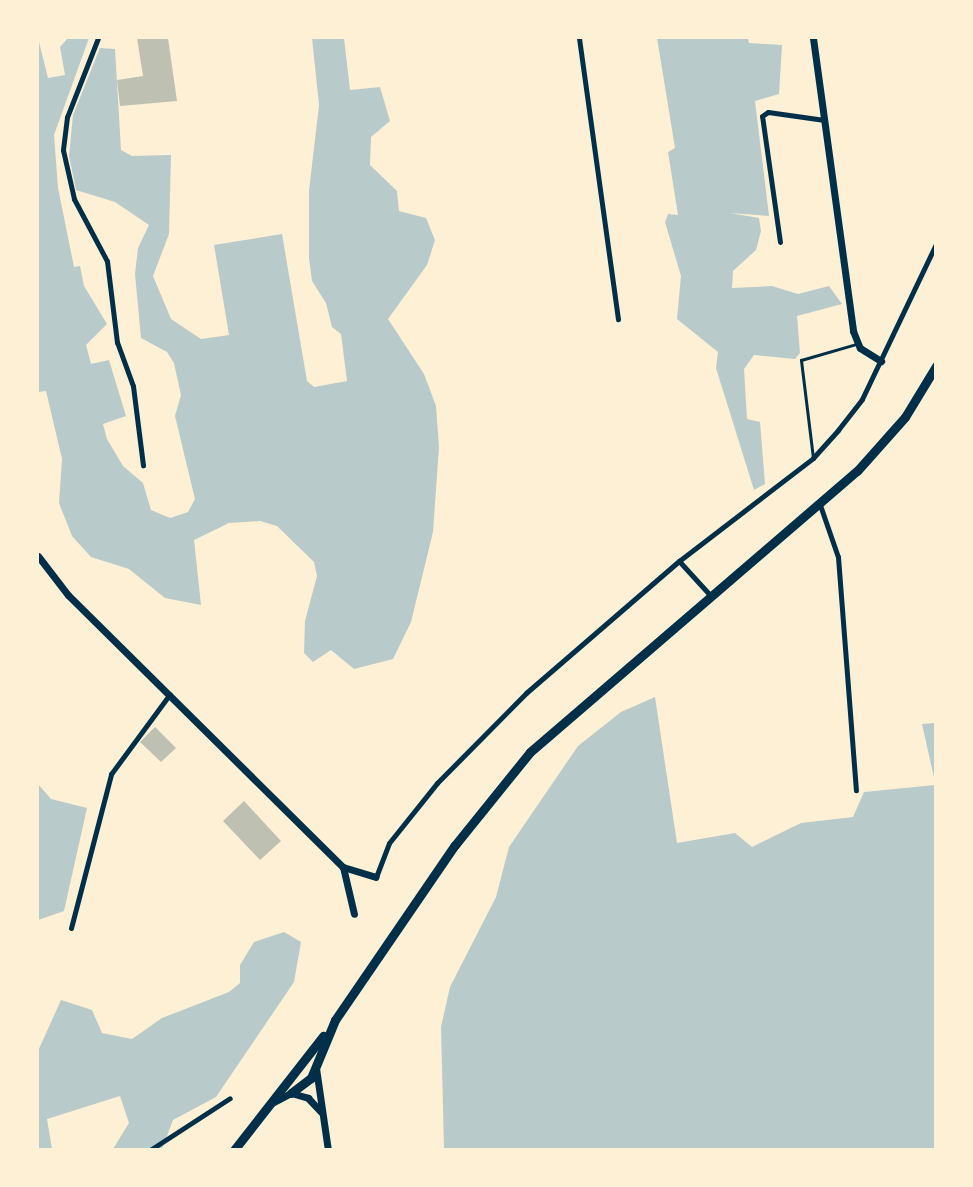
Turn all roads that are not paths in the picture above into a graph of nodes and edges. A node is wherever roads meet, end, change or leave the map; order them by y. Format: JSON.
{"nodes":[{"id":1,"x":98,"y":38,"type":"edge"},
{"id":2,"x":579,"y":38,"type":"edge"},
{"id":3,"x":813,"y":38,"type":"edge"},
{"id":4,"x":824,"y":120,"type":"junction"},
{"id":5,"x":780,"y":242,"type":"dead end"},
{"id":6,"x":936,"y":244,"type":"edge"},
{"id":7,"x":618,"y":319,"type":"dead end"},
{"id":8,"x":856,"y":344,"type":"junction"},
{"id":9,"x":881,"y":361,"type":"junction"},
{"id":10,"x":936,"y":366,"type":"edge"},
{"id":11,"x":932,"y":381,"type":"edge"},
{"id":12,"x":813,"y":458,"type":"junction"},
{"id":13,"x":143,"y":465,"type":"dead end"},
{"id":14,"x":820,"y":505,"type":"junction"},
{"id":15,"x":38,"y":556,"type":"edge"},
{"id":16,"x":679,"y":561,"type":"junction"},
{"id":17,"x":710,"y":595,"type":"junction"},
{"id":18,"x":170,"y":694,"type":"junction"},
{"id":19,"x":856,"y":790,"type":"dead end"},
{"id":20,"x":343,"y":867,"type":"junction"},
{"id":21,"x":376,"y":877,"type":"joint"},
{"id":22,"x":354,"y":914,"type":"dead end"},
{"id":23,"x":70,"y":928,"type":"dead end"},
{"id":24,"x":335,"y":1020,"type":"junction"},
{"id":25,"x":316,"y":1068,"type":"junction"},
{"id":26,"x":291,"y":1094,"type":"junction"},
{"id":27,"x":230,"y":1098,"type":"dead end"},
{"id":28,"x":267,"y":1106,"type":"junction"},
{"id":29,"x":321,"y":1112,"type":"junction"},
{"id":30,"x":150,"y":1149,"type":"edge"},
{"id":31,"x":234,"y":1149,"type":"edge"},
{"id":32,"x":328,"y":1149,"type":"edge"}],
"edges":[{"from":1,"to":13,"type":"street"},
{"from":2,"to":7,"type":"street"},
{"from":3,"to":4,"type":"street"},
{"from":4,"to":5,"type":"street"},
{"from":4,"to":8,"type":"street"},
{"from":6,"to":9,"type":"street"},
{"from":8,"to":9,"type":"street"},
{"from":8,"to":12,"type":"lane"},
{"from":9,"to":12,"type":"street"},
{"from":10,"to":11,"type":"highway"},
{"from":11,"to":14,"type":"highway"},
{"from":12,"to":16,"type":"street"},
{"from":14,"to":17,"type":"highway"},
{"from":14,"to":19,"type":"street"},
{"from":15,"to":18,"type":"street"},
{"from":16,"to":17,"type":"street"},
{"from":16,"to":21,"type":"street"},
{"from":17,"to":24,"type":"highway"},
{"from":18,"to":20,"type":"street"},
{"from":18,"to":23,"type":"street"},
{"from":20,"to":21,"type":"street"},
{"from":20,"to":22,"type":"street"},
{"from":24,"to":25,"type":"highway"},
{"from":24,"to":28,"type":"highway"},
{"from":25,"to":26,"type":"highway"},
{"from":25,"to":29,"type":"street"},
{"from":26,"to":28,"type":"street"},
{"from":26,"to":29,"type":"street"},
{"from":27,"to":30,"type":"street"},
{"from":28,"to":31,"type":"highway"},
{"from":29,"to":32,"type":"street"}]}
